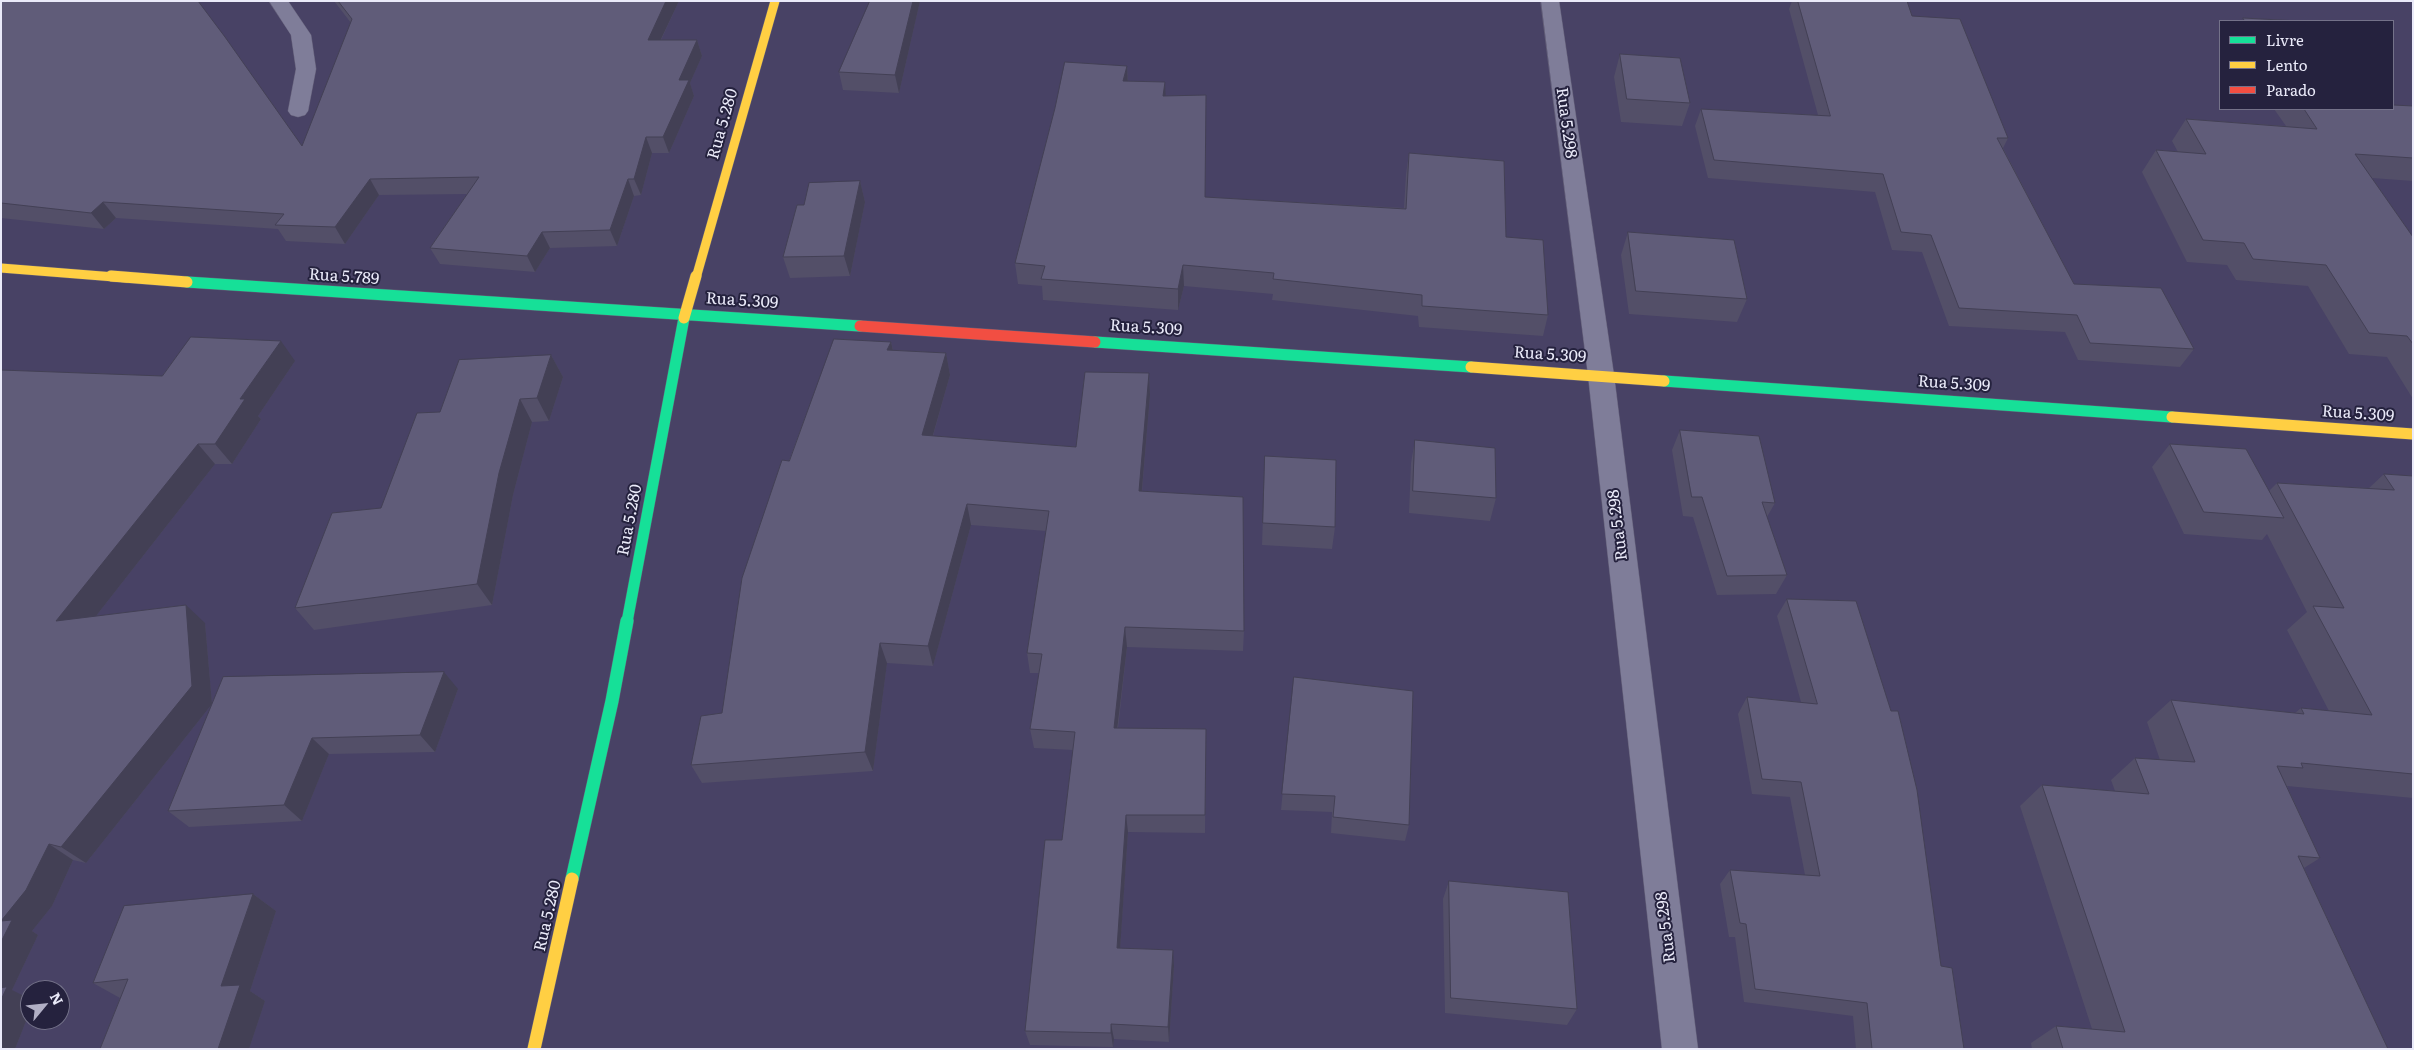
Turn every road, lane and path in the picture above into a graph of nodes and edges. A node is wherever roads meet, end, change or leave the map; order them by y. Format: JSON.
{"nodes":[{"id":1,"x":278,"y":1,"type":"edge"},
{"id":2,"x":775,"y":1,"type":"edge"},
{"id":3,"x":1550,"y":1,"type":"edge"},
{"id":4,"x":298,"y":111,"type":"dead end"},
{"id":5,"x":1,"y":268,"type":"edge"},
{"id":6,"x":685,"y":314,"type":"junction"},
{"id":7,"x":1601,"y":375,"type":"junction"},
{"id":8,"x":2413,"y":434,"type":"edge"},
{"id":9,"x":534,"y":1049,"type":"edge"},
{"id":10,"x":1680,"y":1049,"type":"edge"}],
"edges":[{"from":1,"to":4,"type":"street"},
{"from":2,"to":6,"type":"street","name":"Rua 5.280"},
{"from":3,"to":7,"type":"street","name":"Rua 5.298"},
{"from":5,"to":6,"type":"street","name":"Rua 5.789"},
{"from":6,"to":7,"type":"street","name":"Rua 5.309"},
{"from":6,"to":9,"type":"street","name":"Rua 5.280"},
{"from":7,"to":8,"type":"street","name":"Rua 5.309"},
{"from":7,"to":10,"type":"street","name":"Rua 5.298"}]}
